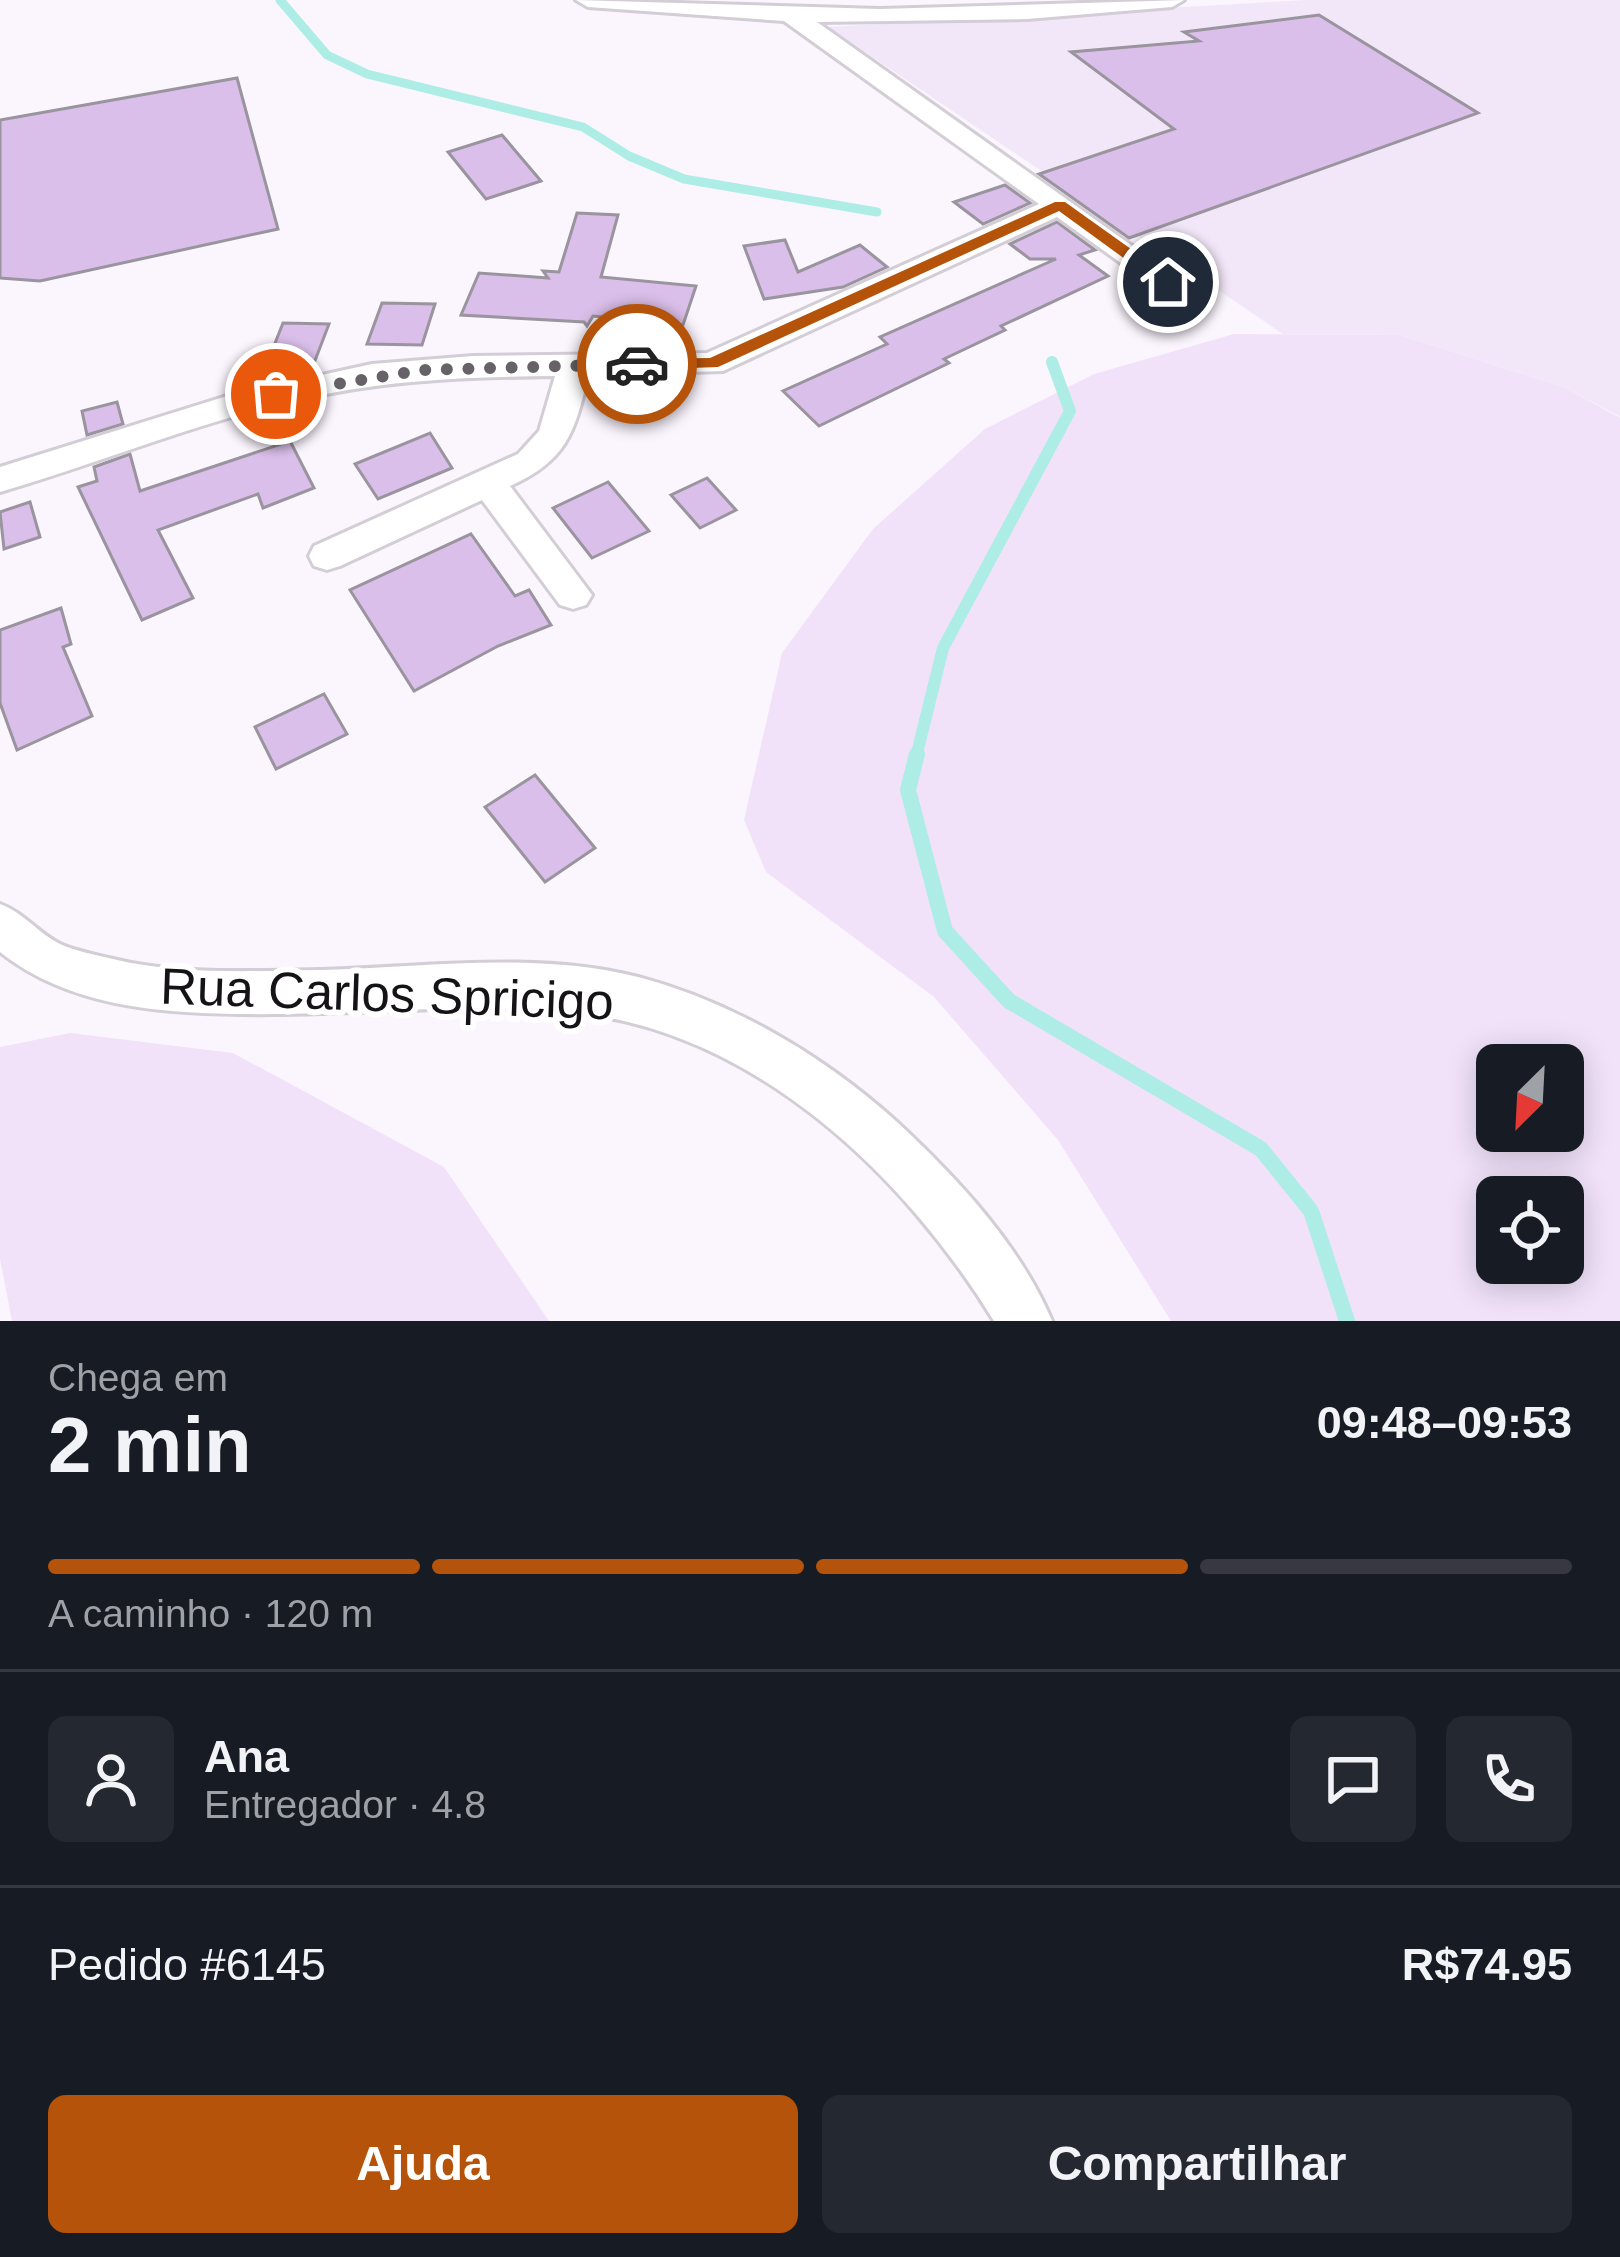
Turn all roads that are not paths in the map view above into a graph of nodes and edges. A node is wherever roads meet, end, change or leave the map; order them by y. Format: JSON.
{"nodes":[{"id":1,"x":588,"y":0,"type":"edge"},
{"id":2,"x":1172,"y":0,"type":"edge"},
{"id":3,"x":788,"y":13,"type":"junction"},
{"id":4,"x":1060,"y":206,"type":"junction"},
{"id":5,"x":1168,"y":282,"type":"dead end"},
{"id":6,"x":574,"y":365,"type":"junction"},
{"id":7,"x":0,"y":480,"type":"edge"},
{"id":8,"x":488,"y":482,"type":"junction"},
{"id":9,"x":327,"y":556,"type":"dead end"},
{"id":10,"x":573,"y":595,"type":"dead end"},
{"id":11,"x":0,"y":926,"type":"edge"},
{"id":12,"x":1025,"y":1321,"type":"edge"}],
"edges":[{"from":1,"to":3,"type":"street"},
{"from":2,"to":3,"type":"street"},
{"from":3,"to":4,"type":"street"},
{"from":4,"to":5,"type":"street"},
{"from":4,"to":6,"type":"street"},
{"from":6,"to":7,"type":"street"},
{"from":6,"to":8,"type":"street"},
{"from":8,"to":9,"type":"street"},
{"from":8,"to":10,"type":"street"},
{"from":11,"to":12,"type":"street","name":"Rua Carlos Spricigo"}]}
